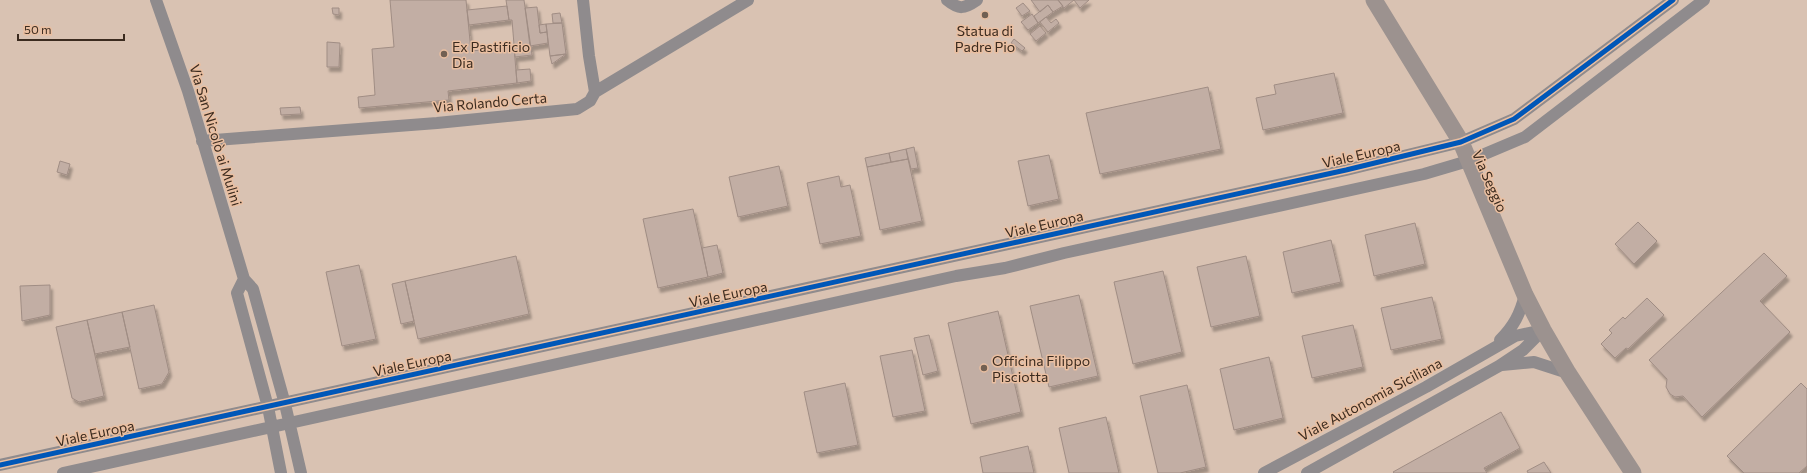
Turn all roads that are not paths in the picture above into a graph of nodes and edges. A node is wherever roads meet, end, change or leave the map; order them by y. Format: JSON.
{"nodes":[{"id":1,"x":156,"y":0,"type":"edge"},
{"id":2,"x":582,"y":0,"type":"edge"},
{"id":3,"x":748,"y":0,"type":"edge"},
{"id":4,"x":948,"y":0,"type":"edge"},
{"id":5,"x":977,"y":0,"type":"edge"},
{"id":6,"x":1374,"y":0,"type":"edge"},
{"id":7,"x":1673,"y":0,"type":"edge"},
{"id":8,"x":1704,"y":0,"type":"edge"},
{"id":9,"x":595,"y":92,"type":"junction"},
{"id":10,"x":202,"y":141,"type":"junction"},
{"id":11,"x":1461,"y":142,"type":"junction"},
{"id":12,"x":1468,"y":161,"type":"junction"},
{"id":13,"x":244,"y":279,"type":"junction"},
{"id":14,"x":1525,"y":295,"type":"junction"},
{"id":15,"x":1543,"y":330,"type":"junction"},
{"id":16,"x":1490,"y":351,"type":"junction"},
{"id":17,"x":1499,"y":366,"type":"junction"},
{"id":18,"x":1568,"y":373,"type":"junction"},
{"id":19,"x":285,"y":404,"type":"junction"},
{"id":20,"x":268,"y":407,"type":"junction"},
{"id":21,"x":288,"y":424,"type":"junction"},
{"id":22,"x":271,"y":428,"type":"junction"},
{"id":23,"x":0,"y":465,"type":"edge"},
{"id":24,"x":63,"y":473,"type":"edge"},
{"id":25,"x":281,"y":473,"type":"edge"},
{"id":26,"x":301,"y":473,"type":"edge"},
{"id":27,"x":1264,"y":473,"type":"edge"},
{"id":28,"x":1307,"y":473,"type":"edge"},
{"id":29,"x":1633,"y":473,"type":"edge"}],
"edges":[{"from":1,"to":10,"type":"street","name":"Via San Nicolò ai Mulini"},
{"from":2,"to":9,"type":"street"},
{"from":3,"to":9,"type":"street","name":"Via Rolando Certa"},
{"from":4,"to":5,"type":"street"},
{"from":6,"to":11,"type":"street","name":"Via Seggio"},
{"from":7,"to":11,"type":"street","name":"Viale Europa"},
{"from":8,"to":12,"type":"street"},
{"from":9,"to":10,"type":"street","name":"Via Rolando Certa"},
{"from":10,"to":13,"type":"street","name":"Via San Nicolò ai Mulini"},
{"from":11,"to":12,"type":"street","name":"Via Seggio"},
{"from":11,"to":19,"type":"street","name":"Viale Europa"},
{"from":12,"to":14,"type":"street","name":"Via Seggio"},
{"from":12,"to":21,"type":"street"},
{"from":13,"to":19,"type":"street","name":"Via San Nicolò ai Mulini"},
{"from":13,"to":20,"type":"street"},
{"from":14,"to":15,"type":"street","name":"Via Seggio"},
{"from":14,"to":16,"type":"street","name":"Viale Autonomia Siciliana"},
{"from":15,"to":16,"type":"street","name":"Viale Autonomia Siciliana"},
{"from":15,"to":17,"type":"street"},
{"from":15,"to":18,"type":"street","name":"Via Seggio"},
{"from":16,"to":27,"type":"street","name":"Viale Autonomia Siciliana"},
{"from":17,"to":18,"type":"street"},
{"from":17,"to":28,"type":"street"},
{"from":18,"to":29,"type":"street","name":"Via Seggio"},
{"from":19,"to":20,"type":"street","name":"Viale Europa"},
{"from":19,"to":21,"type":"street","name":"Via San Nicolò ai Mulini"},
{"from":20,"to":22,"type":"street"},
{"from":20,"to":23,"type":"street","name":"Viale Europa"},
{"from":21,"to":22,"type":"street"},
{"from":21,"to":26,"type":"street","name":"Via San Nicolò ai Mulini"},
{"from":22,"to":24,"type":"street"},
{"from":22,"to":25,"type":"street"}]}
